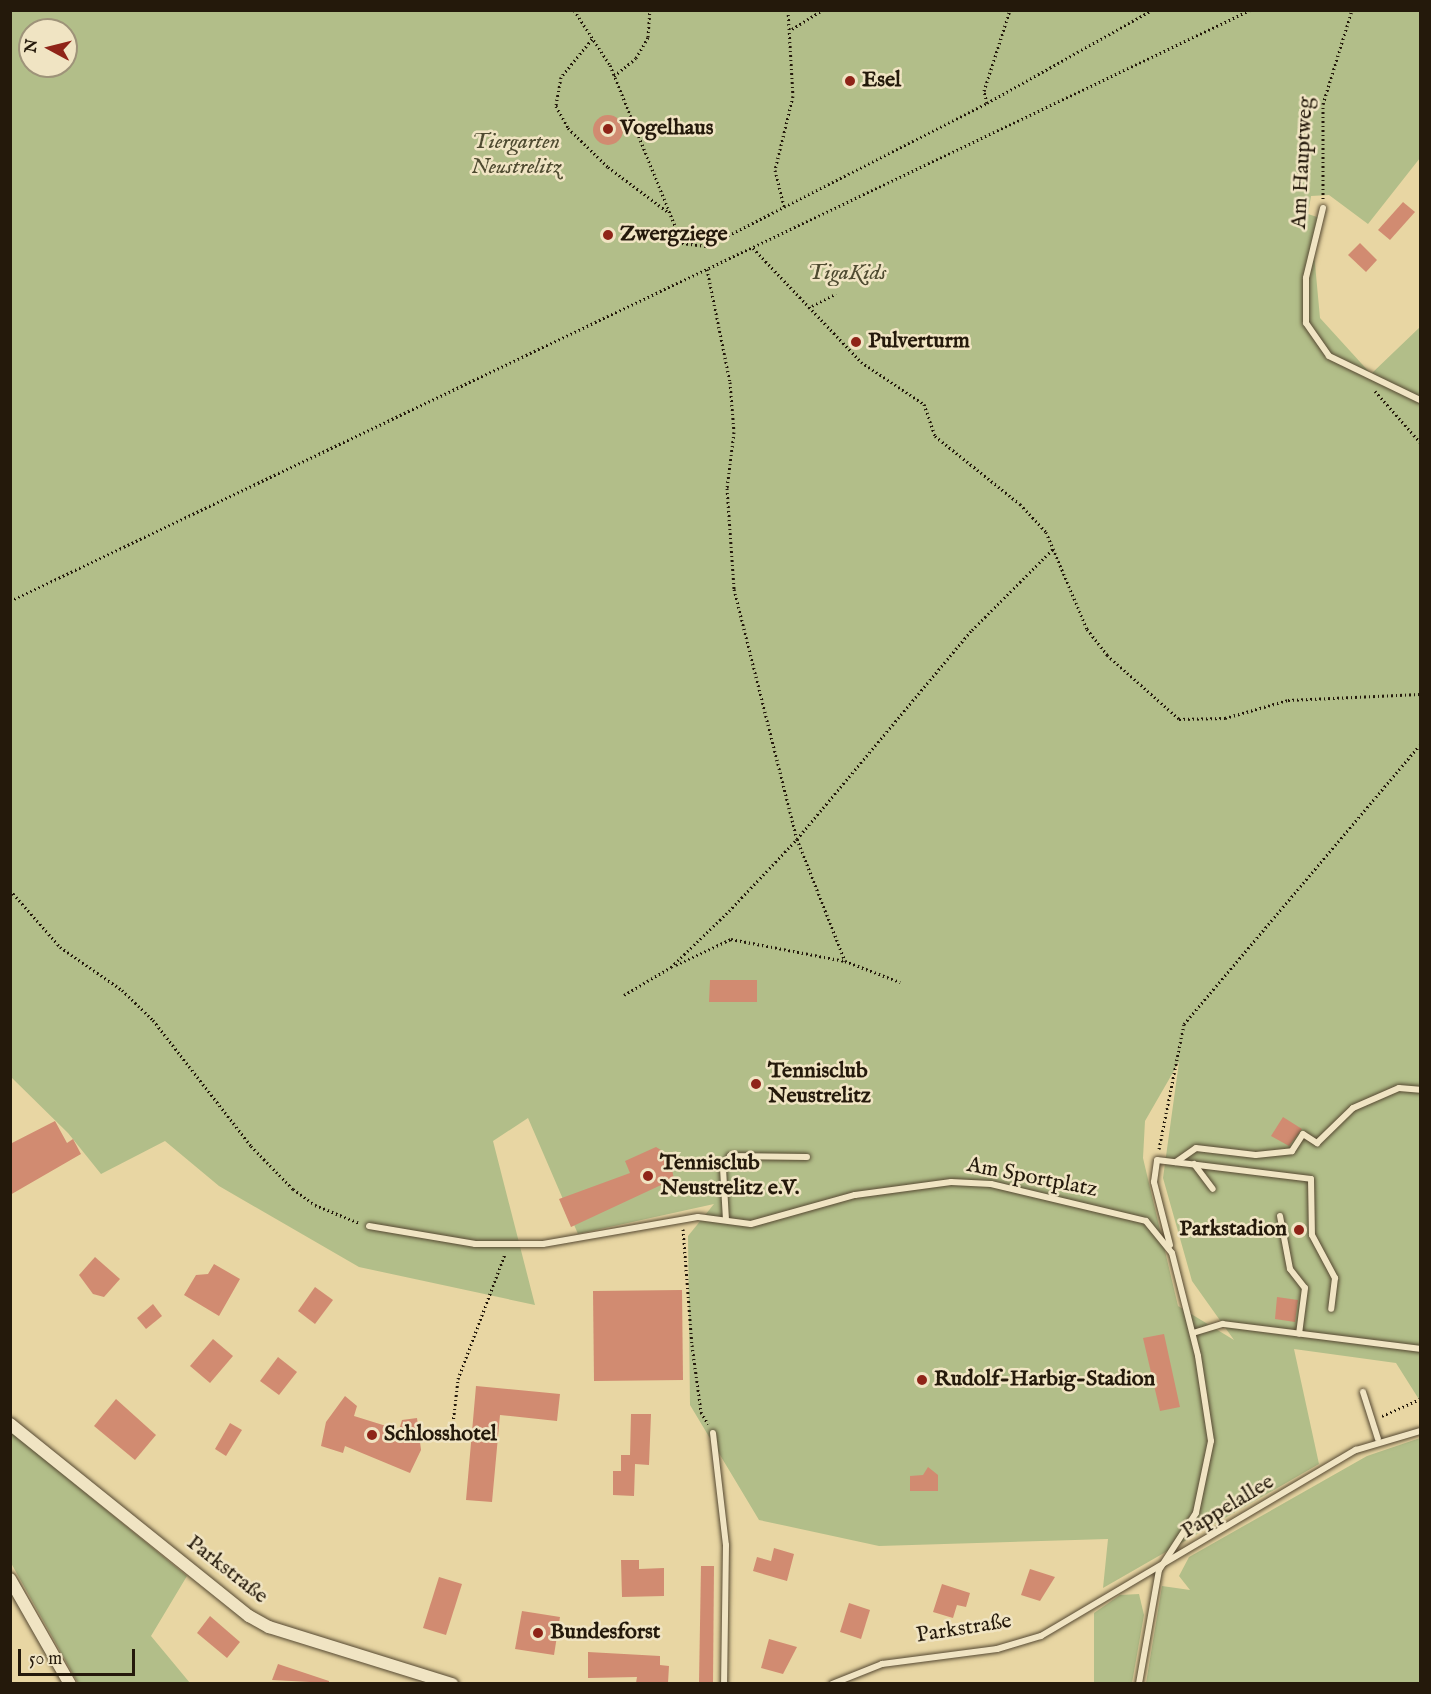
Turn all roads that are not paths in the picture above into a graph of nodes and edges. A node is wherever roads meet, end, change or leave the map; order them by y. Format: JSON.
{"nodes":[{"id":1,"x":1323,"y":208,"type":"road end"},
{"id":2,"x":1420,"y":400,"type":"edge"},
{"id":3,"x":1420,"y":1090,"type":"edge"},
{"id":4,"x":807,"y":1158,"type":"dead end"},
{"id":5,"x":1176,"y":1162,"type":"junction"},
{"id":6,"x":1194,"y":1164,"type":"junction"},
{"id":7,"x":1213,"y":1189,"type":"dead end"},
{"id":8,"x":1280,"y":1216,"type":"dead end"},
{"id":9,"x":726,"y":1220,"type":"junction"},
{"id":10,"x":369,"y":1226,"type":"road end"},
{"id":11,"x":1172,"y":1253,"type":"junction"},
{"id":12,"x":1331,"y":1310,"type":"dead end"},
{"id":13,"x":1193,"y":1333,"type":"junction"},
{"id":14,"x":1299,"y":1334,"type":"junction"},
{"id":15,"x":1420,"y":1349,"type":"edge"},
{"id":16,"x":1363,"y":1392,"type":"dead end"},
{"id":17,"x":10,"y":1424,"type":"edge"},
{"id":18,"x":1420,"y":1431,"type":"edge"},
{"id":19,"x":713,"y":1433,"type":"road end"},
{"id":20,"x":1378,"y":1439,"type":"junction"},
{"id":21,"x":1159,"y":1570,"type":"junction"},
{"id":22,"x":10,"y":1579,"type":"edge"},
{"id":23,"x":70,"y":1683,"type":"edge"},
{"id":24,"x":452,"y":1683,"type":"edge"},
{"id":25,"x":724,"y":1683,"type":"edge"},
{"id":26,"x":832,"y":1683,"type":"edge"},
{"id":27,"x":1139,"y":1683,"type":"edge"}],
"edges":[{"from":1,"to":2,"type":"lane","name":"Am Hauptweg"},
{"from":3,"to":5,"type":"lane"},
{"from":4,"to":9,"type":"lane"},
{"from":5,"to":6,"type":"lane"},
{"from":5,"to":11,"type":"lane"},
{"from":6,"to":7,"type":"lane"},
{"from":6,"to":12,"type":"lane"},
{"from":8,"to":14,"type":"lane"},
{"from":9,"to":10,"type":"lane","name":"Am Sportplatz"},
{"from":9,"to":11,"type":"lane","name":"Am Sportplatz"},
{"from":11,"to":13,"type":"lane","name":"Am Sportplatz"},
{"from":13,"to":14,"type":"lane"},
{"from":13,"to":21,"type":"lane","name":"Am Sportplatz"},
{"from":14,"to":15,"type":"lane"},
{"from":16,"to":20,"type":"lane"},
{"from":17,"to":24,"type":"street","name":"Parkstraße"},
{"from":18,"to":20,"type":"lane","name":"Pappelallee"},
{"from":19,"to":25,"type":"lane"},
{"from":20,"to":21,"type":"lane","name":"Pappelallee"},
{"from":21,"to":26,"type":"lane","name":"Parkstraße"},
{"from":21,"to":27,"type":"lane"},
{"from":22,"to":23,"type":"street"}]}
